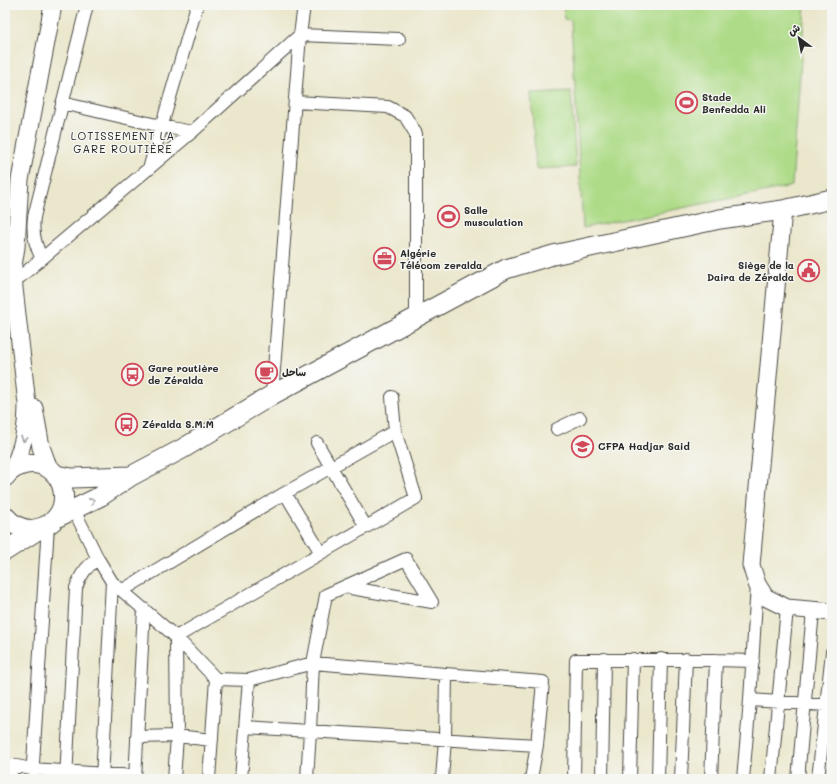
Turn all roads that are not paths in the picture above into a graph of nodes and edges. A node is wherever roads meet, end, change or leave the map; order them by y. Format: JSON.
{"nodes":[{"id":1,"x":53,"y":5,"type":"edge"},
{"id":2,"x":87,"y":5,"type":"edge"},
{"id":3,"x":197,"y":5,"type":"edge"},
{"id":4,"x":304,"y":5,"type":"edge"},
{"id":5,"x":300,"y":35,"type":"junction"},
{"id":6,"x":399,"y":39,"type":"dead end"},
{"id":7,"x":296,"y":102,"type":"junction"},
{"id":8,"x":62,"y":103,"type":"junction"},
{"id":9,"x":162,"y":126,"type":"junction"},
{"id":10,"x":192,"y":132,"type":"junction"},
{"id":11,"x":149,"y":168,"type":"junction"},
{"id":12,"x":832,"y":199,"type":"edge"},
{"id":13,"x":783,"y":210,"type":"junction"},
{"id":14,"x":16,"y":247,"type":"junction"},
{"id":15,"x":42,"y":258,"type":"junction"},
{"id":16,"x":20,"y":278,"type":"junction"},
{"id":17,"x":416,"y":319,"type":"junction"},
{"id":18,"x":272,"y":396,"type":"junction"},
{"id":19,"x":392,"y":397,"type":"dead end"},
{"id":20,"x":580,"y":418,"type":"dead end"},
{"id":21,"x":557,"y":429,"type":"dead end"},
{"id":22,"x":395,"y":431,"type":"junction"},
{"id":23,"x":317,"y":443,"type":"dead end"},
{"id":24,"x":331,"y":466,"type":"junction"},
{"id":25,"x":52,"y":472,"type":"junction"},
{"id":26,"x":9,"y":473,"type":"edge"},
{"id":27,"x":131,"y":476,"type":"junction"},
{"id":28,"x":285,"y":493,"type":"junction"},
{"id":29,"x":74,"y":510,"type":"junction"},
{"id":30,"x":8,"y":521,"type":"edge"},
{"id":31,"x":48,"y":524,"type":"junction"},
{"id":32,"x":366,"y":527,"type":"junction"},
{"id":33,"x":5,"y":551,"type":"edge"},
{"id":34,"x":321,"y":553,"type":"junction"},
{"id":35,"x":98,"y":558,"type":"junction"},
{"id":36,"x":112,"y":582,"type":"junction"},
{"id":37,"x":757,"y":584,"type":"junction"},
{"id":38,"x":345,"y":587,"type":"junction"},
{"id":39,"x":123,"y":590,"type":"junction"},
{"id":40,"x":787,"y":608,"type":"junction"},
{"id":41,"x":144,"y":609,"type":"junction"},
{"id":42,"x":813,"y":611,"type":"junction"},
{"id":43,"x":832,"y":612,"type":"edge"},
{"id":44,"x":176,"y":637,"type":"junction"},
{"id":45,"x":832,"y":652,"type":"edge"},
{"id":46,"x":604,"y":659,"type":"junction"},
{"id":47,"x":633,"y":659,"type":"junction"},
{"id":48,"x":661,"y":659,"type":"junction"},
{"id":49,"x":686,"y":659,"type":"junction"},
{"id":50,"x":716,"y":660,"type":"junction"},
{"id":51,"x":753,"y":661,"type":"junction"},
{"id":52,"x":313,"y":664,"type":"junction"},
{"id":53,"x":446,"y":674,"type":"junction"},
{"id":54,"x":216,"y":679,"type":"junction"},
{"id":55,"x":249,"y":680,"type":"junction"},
{"id":56,"x":750,"y":700,"type":"junction"},
{"id":57,"x":778,"y":702,"type":"junction"},
{"id":58,"x":804,"y":704,"type":"junction"},
{"id":59,"x":826,"y":704,"type":"junction"},
{"id":60,"x":245,"y":727,"type":"junction"},
{"id":61,"x":310,"y":731,"type":"junction"},
{"id":62,"x":177,"y":736,"type":"junction"},
{"id":63,"x":137,"y":737,"type":"junction"},
{"id":64,"x":445,"y":739,"type":"junction"},
{"id":65,"x":212,"y":740,"type":"junction"},
{"id":66,"x":537,"y":745,"type":"junction"},
{"id":67,"x":5,"y":763,"type":"edge"},
{"id":68,"x":32,"y":774,"type":"edge"},
{"id":69,"x":66,"y":775,"type":"edge"},
{"id":70,"x":102,"y":776,"type":"edge"},
{"id":71,"x":135,"y":778,"type":"edge"},
{"id":72,"x":13,"y":779,"type":"edge"},
{"id":73,"x":174,"y":779,"type":"edge"},
{"id":74,"x":209,"y":779,"type":"edge"},
{"id":75,"x":241,"y":779,"type":"edge"},
{"id":76,"x":306,"y":779,"type":"edge"},
{"id":77,"x":442,"y":779,"type":"edge"},
{"id":78,"x":531,"y":779,"type":"edge"},
{"id":79,"x":574,"y":779,"type":"edge"},
{"id":80,"x":602,"y":779,"type":"edge"},
{"id":81,"x":630,"y":779,"type":"edge"},
{"id":82,"x":658,"y":779,"type":"edge"},
{"id":83,"x":681,"y":779,"type":"edge"},
{"id":84,"x":711,"y":779,"type":"edge"},
{"id":85,"x":743,"y":779,"type":"edge"},
{"id":86,"x":771,"y":779,"type":"edge"},
{"id":87,"x":798,"y":779,"type":"edge"},
{"id":88,"x":818,"y":779,"type":"edge"}],
"edges":[{"from":1,"to":14,"type":"main road"},
{"from":2,"to":8,"type":"street"},
{"from":3,"to":9,"type":"street"},
{"from":4,"to":5,"type":"street"},
{"from":5,"to":6,"type":"street"},
{"from":5,"to":7,"type":"street"},
{"from":5,"to":10,"type":"street"},
{"from":7,"to":17,"type":"street"},
{"from":7,"to":18,"type":"street"},
{"from":8,"to":9,"type":"street"},
{"from":8,"to":15,"type":"street"},
{"from":9,"to":10,"type":"street"},
{"from":9,"to":11,"type":"street"},
{"from":10,"to":11,"type":"street"},
{"from":11,"to":15,"type":"street"},
{"from":12,"to":13,"type":"main road"},
{"from":13,"to":17,"type":"main road"},
{"from":13,"to":37,"type":"main road"},
{"from":14,"to":16,"type":"main road"},
{"from":14,"to":26,"type":"main road","one_way":true},
{"from":15,"to":16,"type":"street"},
{"from":16,"to":25,"type":"main road"},
{"from":17,"to":18,"type":"main road"},
{"from":18,"to":27,"type":"main road"},
{"from":19,"to":22,"type":"street"},
{"from":20,"to":21,"type":"street"},
{"from":22,"to":24,"type":"street"},
{"from":22,"to":32,"type":"street"},
{"from":23,"to":24,"type":"street"},
{"from":24,"to":28,"type":"street"},
{"from":24,"to":32,"type":"street"},
{"from":25,"to":26,"type":"main road"},
{"from":25,"to":27,"type":"main road"},
{"from":25,"to":31,"type":"main road"},
{"from":29,"to":27,"type":"main road","one_way":true},
{"from":28,"to":34,"type":"street"},
{"from":28,"to":39,"type":"street"},
{"from":29,"to":31,"type":"main road"},
{"from":29,"to":35,"type":"street"},
{"from":30,"to":31,"type":"main road"},
{"from":31,"to":33,"type":"main road"},
{"from":31,"to":68,"type":"street"},
{"from":32,"to":34,"type":"street"},
{"from":34,"to":44,"type":"street"},
{"from":35,"to":36,"type":"street"},
{"from":35,"to":69,"type":"street"},
{"from":36,"to":39,"type":"street"},
{"from":36,"to":70,"type":"street"},
{"from":37,"to":40,"type":"main road"},
{"from":37,"to":51,"type":"street"},
{"from":38,"to":38,"type":"street"},
{"from":38,"to":52,"type":"street"},
{"from":39,"to":41,"type":"street"},
{"from":40,"to":42,"type":"main road"},
{"from":40,"to":57,"type":"street"},
{"from":41,"to":44,"type":"street"},
{"from":41,"to":63,"type":"street"},
{"from":42,"to":43,"type":"main road"},
{"from":42,"to":58,"type":"street"},
{"from":44,"to":54,"type":"street"},
{"from":44,"to":62,"type":"street"},
{"from":45,"to":59,"type":"street"},
{"from":46,"to":47,"type":"street"},
{"from":46,"to":79,"type":"street"},
{"from":46,"to":80,"type":"street"},
{"from":47,"to":48,"type":"street"},
{"from":47,"to":81,"type":"street"},
{"from":48,"to":49,"type":"street"},
{"from":48,"to":82,"type":"street"},
{"from":49,"to":50,"type":"street"},
{"from":49,"to":83,"type":"street"},
{"from":50,"to":51,"type":"street"},
{"from":50,"to":84,"type":"street"},
{"from":51,"to":56,"type":"street"},
{"from":52,"to":53,"type":"street"},
{"from":52,"to":55,"type":"street"},
{"from":52,"to":61,"type":"street"},
{"from":53,"to":64,"type":"street"},
{"from":53,"to":66,"type":"street"},
{"from":54,"to":55,"type":"street"},
{"from":54,"to":65,"type":"street"},
{"from":55,"to":60,"type":"street"},
{"from":56,"to":57,"type":"street"},
{"from":56,"to":85,"type":"street"},
{"from":57,"to":58,"type":"street"},
{"from":57,"to":86,"type":"street"},
{"from":58,"to":59,"type":"street"},
{"from":58,"to":87,"type":"street"},
{"from":59,"to":88,"type":"street"},
{"from":60,"to":61,"type":"street"},
{"from":60,"to":75,"type":"street"},
{"from":61,"to":64,"type":"street"},
{"from":61,"to":76,"type":"street"},
{"from":62,"to":63,"type":"street"},
{"from":62,"to":65,"type":"street"},
{"from":62,"to":73,"type":"street"},
{"from":63,"to":71,"type":"street"},
{"from":64,"to":66,"type":"street"},
{"from":64,"to":77,"type":"street"},
{"from":65,"to":74,"type":"street"},
{"from":66,"to":78,"type":"street"},
{"from":67,"to":68,"type":"street"},
{"from":67,"to":72,"type":"street"},
{"from":68,"to":69,"type":"street"},
{"from":69,"to":70,"type":"street"},
{"from":70,"to":71,"type":"street"}]}
